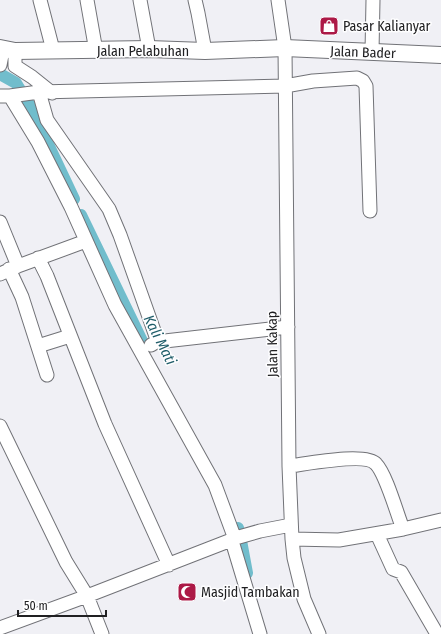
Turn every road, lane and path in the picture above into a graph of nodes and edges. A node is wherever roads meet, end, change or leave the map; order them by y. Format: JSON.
{"nodes":[{"id":1,"x":40,"y":0,"type":"edge"},
{"id":2,"x":87,"y":0,"type":"edge"},
{"id":3,"x":140,"y":0,"type":"edge"},
{"id":4,"x":195,"y":0,"type":"edge"},
{"id":5,"x":278,"y":0,"type":"edge"},
{"id":6,"x":373,"y":0,"type":"edge"},
{"id":7,"x":285,"y":48,"type":"junction"},
{"id":8,"x":149,"y":49,"type":"junction"},
{"id":9,"x":53,"y":50,"type":"junction"},
{"id":10,"x":96,"y":51,"type":"junction"},
{"id":11,"x":205,"y":51,"type":"junction"},
{"id":12,"x":372,"y":52,"type":"junction"},
{"id":13,"x":4,"y":55,"type":"edge"},
{"id":14,"x":441,"y":55,"type":"edge"},
{"id":15,"x":285,"y":86,"type":"junction"},
{"id":16,"x":41,"y":93,"type":"junction"},
{"id":17,"x":10,"y":96,"type":"edge"},
{"id":18,"x":370,"y":210,"type":"dead end"},
{"id":19,"x":0,"y":222,"type":"edge"},
{"id":20,"x":86,"y":241,"type":"junction"},
{"id":21,"x":38,"y":258,"type":"junction"},
{"id":22,"x":9,"y":270,"type":"edge"},
{"id":23,"x":288,"y":327,"type":"junction"},
{"id":24,"x":70,"y":336,"type":"junction"},
{"id":25,"x":38,"y":346,"type":"junction"},
{"id":26,"x":149,"y":346,"type":"junction"},
{"id":27,"x":47,"y":376,"type":"dead end"},
{"id":28,"x":0,"y":426,"type":"edge"},
{"id":29,"x":289,"y":466,"type":"junction"},
{"id":30,"x":441,"y":520,"type":"edge"},
{"id":31,"x":291,"y":525,"type":"junction"},
{"id":32,"x":403,"y":529,"type":"junction"},
{"id":33,"x":378,"y":534,"type":"junction"},
{"id":34,"x":236,"y":539,"type":"junction"},
{"id":35,"x":292,"y":540,"type":"junction"},
{"id":36,"x":169,"y":565,"type":"junction"},
{"id":37,"x":87,"y":596,"type":"junction"},
{"id":38,"x":0,"y":628,"type":"edge"},
{"id":39,"x":16,"y":629,"type":"edge"},
{"id":40,"x":102,"y":634,"type":"edge"},
{"id":41,"x":260,"y":634,"type":"edge"},
{"id":42,"x":319,"y":634,"type":"edge"},
{"id":43,"x":437,"y":634,"type":"edge"}],
"edges":[{"from":1,"to":9,"type":"street"},
{"from":2,"to":10,"type":"street"},
{"from":3,"to":8,"type":"street"},
{"from":4,"to":11,"type":"street"},
{"from":5,"to":7,"type":"street","name":"Jalan Kakap"},
{"from":6,"to":12,"type":"street"},
{"from":7,"to":11,"type":"main road","name":"Jalan Pelabuhan"},
{"from":7,"to":12,"type":"main road","name":"Jalan Bader"},
{"from":7,"to":15,"type":"street","name":"Jalan Kakap"},
{"from":8,"to":10,"type":"main road","name":"Jalan Pelabuhan"},
{"from":8,"to":11,"type":"main road","name":"Jalan Pelabuhan"},
{"from":9,"to":10,"type":"main road","name":"Jalan Pelabuhan"},
{"from":9,"to":13,"type":"main road","name":"Jalan Pelabuhan"},
{"from":12,"to":14,"type":"main road","name":"Jalan Bader"},
{"from":13,"to":16,"type":"street"},
{"from":15,"to":16,"type":"street"},
{"from":15,"to":18,"type":"street"},
{"from":15,"to":23,"type":"street","name":"Jalan Kakap"},
{"from":16,"to":17,"type":"street"},
{"from":16,"to":26,"type":"street"},
{"from":17,"to":20,"type":"street"},
{"from":19,"to":22,"type":"street"},
{"from":20,"to":21,"type":"street"},
{"from":20,"to":26,"type":"street"},
{"from":21,"to":22,"type":"street"},
{"from":21,"to":24,"type":"street"},
{"from":22,"to":25,"type":"street"},
{"from":23,"to":26,"type":"street"},
{"from":23,"to":29,"type":"street","name":"Jalan Kakap"},
{"from":24,"to":25,"type":"street"},
{"from":24,"to":36,"type":"street"},
{"from":25,"to":27,"type":"street"},
{"from":26,"to":34,"type":"street"},
{"from":28,"to":37,"type":"street"},
{"from":29,"to":31,"type":"street","name":"Jalan Kakap"},
{"from":29,"to":32,"type":"street"},
{"from":30,"to":32,"type":"street"},
{"from":31,"to":34,"type":"street"},
{"from":31,"to":35,"type":"street","name":"Jalan Kakap"},
{"from":32,"to":33,"type":"street"},
{"from":33,"to":35,"type":"street"},
{"from":33,"to":43,"type":"street"},
{"from":34,"to":36,"type":"street"},
{"from":34,"to":41,"type":"street"},
{"from":35,"to":42,"type":"street","name":"Jalan Kakap"},
{"from":36,"to":37,"type":"street"},
{"from":37,"to":39,"type":"street"},
{"from":37,"to":40,"type":"street"},
{"from":38,"to":39,"type":"street"}]}
